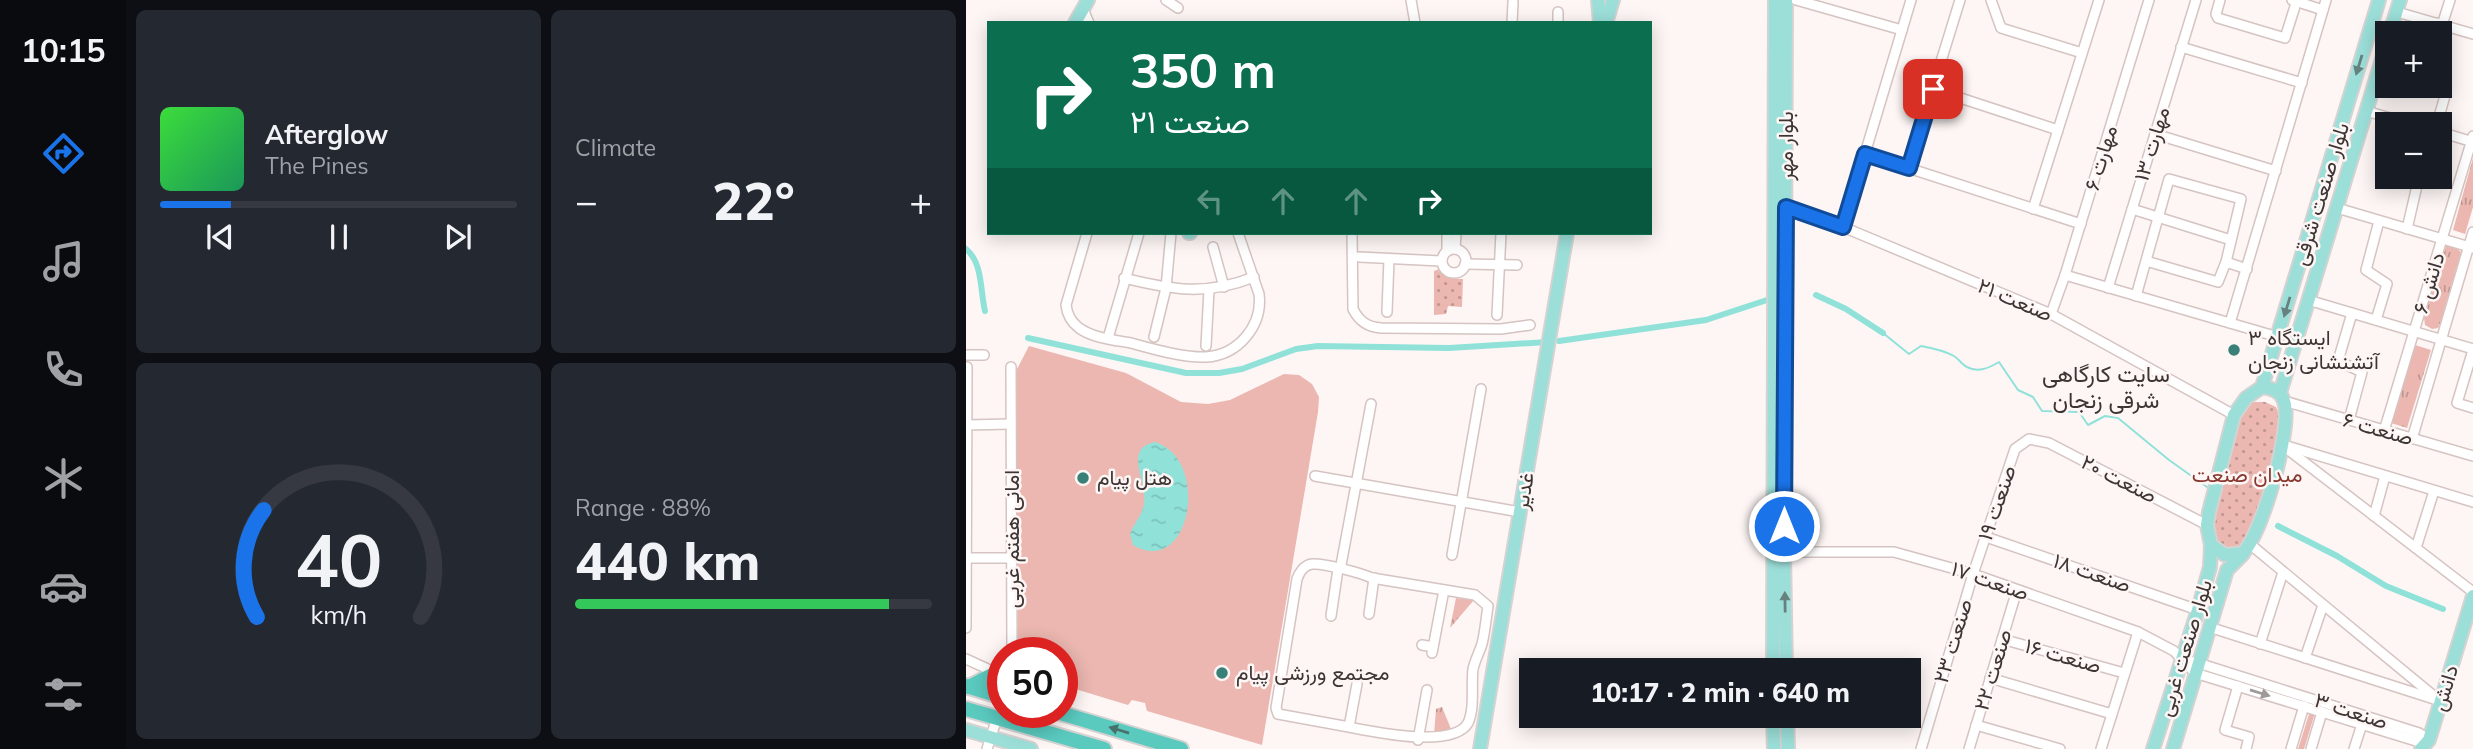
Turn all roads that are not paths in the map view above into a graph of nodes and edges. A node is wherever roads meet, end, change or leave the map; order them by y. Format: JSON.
{"nodes":[{"id":1,"x":1166,"y":0,"type":"edge"},
{"id":2,"x":1411,"y":0,"type":"edge"},
{"id":3,"x":1599,"y":0,"type":"edge"},
{"id":4,"x":1613,"y":0,"type":"edge"},
{"id":5,"x":1775,"y":0,"type":"edge"},
{"id":6,"x":1786,"y":0,"type":"edge"},
{"id":7,"x":1796,"y":0,"type":"edge"},
{"id":8,"x":1911,"y":0,"type":"edge"},
{"id":9,"x":1960,"y":0,"type":"edge"},
{"id":10,"x":1991,"y":0,"type":"edge"},
{"id":11,"x":2099,"y":0,"type":"edge"},
{"id":12,"x":2148,"y":0,"type":"edge"},
{"id":13,"x":2196,"y":0,"type":"edge"},
{"id":14,"x":2220,"y":0,"type":"edge"},
{"id":15,"x":2326,"y":0,"type":"edge"},
{"id":16,"x":2379,"y":0,"type":"edge"},
{"id":17,"x":2450,"y":0,"type":"edge"},
{"id":18,"x":2295,"y":1,"type":"edge"},
{"id":19,"x":1513,"y":2,"type":"dead end"},
{"id":20,"x":1085,"y":5,"type":"edge"},
{"id":21,"x":2398,"y":6,"type":"edge"},
{"id":22,"x":1178,"y":8,"type":"dead end"},
{"id":23,"x":2323,"y":10,"type":"junction"},
{"id":24,"x":1558,"y":12,"type":"dead end"},
{"id":25,"x":1076,"y":21,"type":"edge"},
{"id":26,"x":1415,"y":21,"type":"edge"},
{"id":27,"x":1512,"y":21,"type":"edge"},
{"id":28,"x":1558,"y":21,"type":"edge"},
{"id":29,"x":1600,"y":21,"type":"edge"},
{"id":30,"x":1607,"y":21,"type":"edge"},
{"id":31,"x":2433,"y":21,"type":"edge"},
{"id":32,"x":2441,"y":21,"type":"edge"},
{"id":33,"x":2452,"y":28,"type":"edge"},
{"id":34,"x":1902,"y":30,"type":"junction"},
{"id":35,"x":2473,"y":34,"type":"edge"},
{"id":36,"x":2181,"y":47,"type":"junction"},
{"id":37,"x":2082,"y":53,"type":"junction"},
{"id":38,"x":2375,"y":82,"type":"edge"},
{"id":39,"x":2302,"y":83,"type":"junction"},
{"id":40,"x":1933,"y":89,"type":"junction"},
{"id":41,"x":2366,"y":111,"type":"junction"},
{"id":42,"x":2375,"y":114,"type":"edge"},
{"id":43,"x":2058,"y":130,"type":"junction"},
{"id":44,"x":2155,"y":134,"type":"junction"},
{"id":45,"x":2452,"y":135,"type":"edge"},
{"id":46,"x":2472,"y":140,"type":"edge"},
{"id":47,"x":1865,"y":154,"type":"junction"},
{"id":48,"x":1909,"y":168,"type":"junction"},
{"id":49,"x":2276,"y":171,"type":"junction"},
{"id":50,"x":2327,"y":175,"type":"junction"},
{"id":51,"x":2345,"y":181,"type":"junction"},
{"id":52,"x":2416,"y":189,"type":"edge"},
{"id":53,"x":1786,"y":207,"type":"junction"},
{"id":54,"x":2337,"y":208,"type":"junction"},
{"id":55,"x":2033,"y":209,"type":"junction"},
{"id":56,"x":2133,"y":209,"type":"junction"},
{"id":57,"x":2158,"y":218,"type":"junction"},
{"id":58,"x":2379,"y":220,"type":"junction"},
{"id":59,"x":2081,"y":224,"type":"junction"},
{"id":60,"x":1843,"y":227,"type":"junction"},
{"id":61,"x":2407,"y":229,"type":"junction"},
{"id":62,"x":2473,"y":232,"type":"edge"},
{"id":63,"x":1086,"y":235,"type":"edge"},
{"id":64,"x":1138,"y":235,"type":"edge"},
{"id":65,"x":1171,"y":235,"type":"edge"},
{"id":66,"x":1239,"y":235,"type":"edge"},
{"id":67,"x":1352,"y":235,"type":"edge"},
{"id":68,"x":1447,"y":235,"type":"edge"},
{"id":69,"x":1455,"y":235,"type":"edge"},
{"id":70,"x":1501,"y":235,"type":"edge"},
{"id":71,"x":1567,"y":235,"type":"edge"},
{"id":72,"x":2442,"y":239,"type":"junction"},
{"id":73,"x":2231,"y":240,"type":"junction"},
{"id":74,"x":1213,"y":247,"type":"dead end"},
{"id":75,"x":2471,"y":247,"type":"edge"},
{"id":76,"x":1451,"y":250,"type":"junction"},
{"id":77,"x":1359,"y":257,"type":"dead end"},
{"id":78,"x":1390,"y":259,"type":"junction"},
{"id":79,"x":1441,"y":261,"type":"junction"},
{"id":80,"x":2146,"y":261,"type":"junction"},
{"id":81,"x":2226,"y":262,"type":"junction"},
{"id":82,"x":1465,"y":264,"type":"junction"},
{"id":83,"x":1501,"y":264,"type":"junction"},
{"id":84,"x":1517,"y":265,"type":"dead end"},
{"id":85,"x":2246,"y":269,"type":"junction"},
{"id":86,"x":2066,"y":275,"type":"junction"},
{"id":87,"x":1254,"y":277,"type":"junction"},
{"id":88,"x":1124,"y":278,"type":"junction"},
{"id":89,"x":1224,"y":287,"type":"junction"},
{"id":90,"x":1166,"y":288,"type":"junction"},
{"id":91,"x":2108,"y":288,"type":"junction"},
{"id":92,"x":1209,"y":290,"type":"junction"},
{"id":93,"x":2136,"y":296,"type":"junction"},
{"id":94,"x":2308,"y":300,"type":"junction"},
{"id":95,"x":1387,"y":312,"type":"dead end"},
{"id":96,"x":2352,"y":313,"type":"junction"},
{"id":97,"x":2051,"y":314,"type":"junction"},
{"id":98,"x":1497,"y":315,"type":"dead end"},
{"id":99,"x":1779,"y":318,"type":"junction"},
{"id":100,"x":2376,"y":320,"type":"junction"},
{"id":101,"x":2230,"y":323,"type":"junction"},
{"id":102,"x":1530,"y":325,"type":"dead end"},
{"id":103,"x":2414,"y":332,"type":"junction"},
{"id":104,"x":1154,"y":337,"type":"dead end"},
{"id":105,"x":2278,"y":337,"type":"junction"},
{"id":106,"x":1108,"y":338,"type":"junction"},
{"id":107,"x":2440,"y":340,"type":"junction"},
{"id":108,"x":1206,"y":346,"type":"dead end"},
{"id":109,"x":2473,"y":350,"type":"edge"},
{"id":110,"x":966,"y":355,"type":"edge"},
{"id":111,"x":984,"y":355,"type":"dead end"},
{"id":112,"x":967,"y":367,"type":"edge"},
{"id":113,"x":1011,"y":367,"type":"dead end"},
{"id":114,"x":2262,"y":387,"type":"junction"},
{"id":115,"x":1481,"y":389,"type":"dead end"},
{"id":116,"x":2282,"y":397,"type":"junction"},
{"id":117,"x":1371,"y":404,"type":"dead end"},
{"id":118,"x":2473,"y":408,"type":"edge"},
{"id":119,"x":2234,"y":415,"type":"junction"},
{"id":120,"x":2349,"y":420,"type":"junction"},
{"id":121,"x":966,"y":425,"type":"edge"},
{"id":122,"x":1011,"y":425,"type":"junction"},
{"id":123,"x":2384,"y":431,"type":"junction"},
{"id":124,"x":2029,"y":439,"type":"joint"},
{"id":125,"x":2412,"y":439,"type":"junction"},
{"id":126,"x":2282,"y":445,"type":"junction"},
{"id":127,"x":2472,"y":453,"type":"edge"},
{"id":128,"x":1315,"y":476,"type":"dead end"},
{"id":129,"x":2385,"y":476,"type":"junction"},
{"id":130,"x":1356,"y":484,"type":"junction"},
{"id":131,"x":2434,"y":491,"type":"junction"},
{"id":132,"x":1462,"y":502,"type":"junction"},
{"id":133,"x":2473,"y":502,"type":"edge"},
{"id":134,"x":1520,"y":512,"type":"junction"},
{"id":135,"x":2374,"y":516,"type":"junction"},
{"id":136,"x":2207,"y":525,"type":"junction"},
{"id":137,"x":1986,"y":537,"type":"junction"},
{"id":138,"x":2211,"y":545,"type":"junction"},
{"id":139,"x":2416,"y":548,"type":"junction"},
{"id":140,"x":2247,"y":549,"type":"junction"},
{"id":141,"x":1784,"y":552,"type":"junction"},
{"id":142,"x":1452,"y":555,"type":"dead end"},
{"id":143,"x":967,"y":558,"type":"edge"},
{"id":144,"x":1013,"y":558,"type":"junction"},
{"id":145,"x":1340,"y":567,"type":"junction"},
{"id":146,"x":2283,"y":572,"type":"junction"},
{"id":147,"x":1973,"y":574,"type":"junction"},
{"id":148,"x":1374,"y":578,"type":"junction"},
{"id":149,"x":1444,"y":590,"type":"junction"},
{"id":150,"x":2017,"y":590,"type":"junction"},
{"id":151,"x":2473,"y":594,"type":"edge"},
{"id":152,"x":2323,"y":605,"type":"junction"},
{"id":153,"x":2198,"y":610,"type":"junction"},
{"id":154,"x":1369,"y":614,"type":"dead end"},
{"id":155,"x":1331,"y":616,"type":"dead end"},
{"id":156,"x":966,"y":628,"type":"edge"},
{"id":157,"x":2209,"y":628,"type":"junction"},
{"id":158,"x":2138,"y":632,"type":"junction"},
{"id":159,"x":1013,"y":637,"type":"edge"},
{"id":160,"x":2002,"y":639,"type":"junction"},
{"id":161,"x":2260,"y":644,"type":"junction"},
{"id":162,"x":1422,"y":645,"type":"dead end"},
{"id":163,"x":1773,"y":658,"type":"edge"},
{"id":164,"x":1786,"y":658,"type":"edge"},
{"id":165,"x":2305,"y":658,"type":"junction"},
{"id":166,"x":966,"y":659,"type":"edge"},
{"id":167,"x":2182,"y":660,"type":"junction"},
{"id":168,"x":2197,"y":668,"type":"junction"},
{"id":169,"x":987,"y":669,"type":"edge"},
{"id":170,"x":1473,"y":673,"type":"junction"},
{"id":171,"x":2124,"y":673,"type":"junction"},
{"id":172,"x":1492,"y":675,"type":"junction"},
{"id":173,"x":1990,"y":678,"type":"junction"},
{"id":174,"x":987,"y":680,"type":"edge"},
{"id":175,"x":1357,"y":684,"type":"dead end"},
{"id":176,"x":2238,"y":686,"type":"junction"},
{"id":177,"x":968,"y":687,"type":"edge"},
{"id":178,"x":1427,"y":690,"type":"dead end"},
{"id":179,"x":987,"y":692,"type":"edge"},
{"id":180,"x":2441,"y":702,"type":"junction"},
{"id":181,"x":2304,"y":706,"type":"junction"},
{"id":182,"x":966,"y":709,"type":"edge"},
{"id":183,"x":2322,"y":712,"type":"junction"},
{"id":184,"x":2112,"y":714,"type":"junction"},
{"id":185,"x":987,"y":715,"type":"edge"},
{"id":186,"x":1078,"y":718,"type":"edge"},
{"id":187,"x":1976,"y":724,"type":"junction"},
{"id":188,"x":2362,"y":724,"type":"junction"},
{"id":189,"x":1349,"y":727,"type":"junction"},
{"id":190,"x":1032,"y":728,"type":"edge"},
{"id":191,"x":1773,"y":728,"type":"edge"},
{"id":192,"x":1787,"y":728,"type":"edge"},
{"id":193,"x":966,"y":730,"type":"edge"},
{"id":194,"x":1418,"y":740,"type":"junction"},
{"id":195,"x":989,"y":743,"type":"edge"},
{"id":196,"x":2427,"y":746,"type":"edge"},
{"id":197,"x":1031,"y":749,"type":"edge"},
{"id":198,"x":1104,"y":749,"type":"edge"},
{"id":199,"x":1181,"y":749,"type":"edge"},
{"id":200,"x":1480,"y":749,"type":"edge"},
{"id":201,"x":1774,"y":749,"type":"edge"},
{"id":202,"x":1787,"y":749,"type":"edge"},
{"id":203,"x":1921,"y":749,"type":"edge"},
{"id":204,"x":1969,"y":749,"type":"edge"},
{"id":205,"x":2060,"y":749,"type":"edge"},
{"id":206,"x":2101,"y":749,"type":"edge"},
{"id":207,"x":2153,"y":749,"type":"edge"},
{"id":208,"x":2173,"y":749,"type":"edge"},
{"id":209,"x":2246,"y":749,"type":"edge"},
{"id":210,"x":2291,"y":749,"type":"edge"},
{"id":211,"x":2311,"y":749,"type":"edge"},
{"id":212,"x":2354,"y":749,"type":"edge"}],
"edges":[{"from":1,"to":22,"type":"street"},
{"from":2,"to":26,"type":"street"},
{"from":3,"to":4,"type":"main road"},
{"from":3,"to":29,"type":"main road"},
{"from":4,"to":30,"type":"main road"},
{"from":5,"to":99,"type":"main road","name":"بلوار مهر"},
{"from":6,"to":53,"type":"main road","name":"بلوار مهر"},
{"from":7,"to":34,"type":"street"},
{"from":8,"to":34,"type":"street"},
{"from":9,"to":40,"type":"street"},
{"from":10,"to":37,"type":"street"},
{"from":11,"to":37,"type":"street"},
{"from":12,"to":59,"type":"street","name":"مهارت ۶"},
{"from":13,"to":36,"type":"street","name":"مهارت ۱۳"},
{"from":14,"to":18,"type":"street"},
{"from":15,"to":23,"type":"street"},
{"from":16,"to":50,"type":"main road","name":"بلوار صنعت شرقی","one_way":true},
{"from":17,"to":32,"type":"street"},
{"from":18,"to":23,"type":"street"},
{"from":19,"to":27,"type":"street"},
{"from":20,"to":25,"type":"main road"},
{"from":21,"to":31,"type":"street"},
{"from":23,"to":39,"type":"street"},
{"from":24,"to":28,"type":"street"},
{"from":33,"to":35,"type":"street"},
{"from":34,"to":47,"type":"street"},
{"from":36,"to":39,"type":"street"},
{"from":36,"to":44,"type":"street","name":"مهارت ۱۳"},
{"from":37,"to":43,"type":"street"},
{"from":38,"to":41,"type":"main road","name":"بلوار صنعت شرقی"},
{"from":39,"to":49,"type":"street"},
{"from":40,"to":43,"type":"street"},
{"from":40,"to":48,"type":"street"},
{"from":41,"to":42,"type":"street"},
{"from":41,"to":51,"type":"main road","name":"بلوار صنعت شرقی"},
{"from":43,"to":55,"type":"street"},
{"from":44,"to":49,"type":"street"},
{"from":44,"to":56,"type":"street","name":"مهارت ۱۳"},
{"from":45,"to":46,"type":"street"},
{"from":46,"to":72,"type":"street","name":"دانش ۶"},
{"from":47,"to":48,"type":"street"},
{"from":47,"to":60,"type":"street"},
{"from":48,"to":55,"type":"street"},
{"from":49,"to":85,"type":"street"},
{"from":50,"to":51,"type":"main road"},
{"from":50,"to":105,"type":"main road","name":"بلوار صنعت شرقی","one_way":true},
{"from":51,"to":54,"type":"main road","name":"بلوار صنعت شرقی"},
{"from":52,"to":61,"type":"street"},
{"from":53,"to":60,"type":"street","name":"صنعت ۲۱"},
{"from":53,"to":99,"type":"main road","name":"بلوار مهر"},
{"from":54,"to":58,"type":"street"},
{"from":54,"to":94,"type":"main road","name":"بلوار صنعت شرقی"},
{"from":55,"to":59,"type":"street"},
{"from":56,"to":57,"type":"street"},
{"from":56,"to":91,"type":"street","name":"مهارت ۱۳"},
{"from":57,"to":73,"type":"street"},
{"from":57,"to":73,"type":"street"},
{"from":57,"to":80,"type":"street"},
{"from":58,"to":61,"type":"street"},
{"from":58,"to":100,"type":"street"},
{"from":59,"to":86,"type":"street","name":"مهارت ۶"},
{"from":60,"to":97,"type":"street","name":"صنعت ۲۱"},
{"from":61,"to":72,"type":"street"},
{"from":62,"to":75,"type":"street","name":"دانش ۶"},
{"from":63,"to":106,"type":"street"},
{"from":64,"to":88,"type":"street"},
{"from":65,"to":90,"type":"street"},
{"from":66,"to":87,"type":"street"},
{"from":67,"to":102,"type":"street"},
{"from":68,"to":76,"type":"street"},
{"from":69,"to":76,"type":"street"},
{"from":70,"to":83,"type":"street"},
{"from":71,"to":134,"type":"main road","name":"غدیر"},
{"from":72,"to":75,"type":"street"},
{"from":72,"to":103,"type":"street","name":"دانش ۶"},
{"from":73,"to":81,"type":"street"},
{"from":74,"to":89,"type":"street"},
{"from":75,"to":107,"type":"street","name":"دانش ۶"},
{"from":76,"to":79,"type":"street"},
{"from":76,"to":82,"type":"street"},
{"from":77,"to":78,"type":"street"},
{"from":78,"to":79,"type":"street"},
{"from":78,"to":95,"type":"street"},
{"from":79,"to":82,"type":"street"},
{"from":80,"to":81,"type":"street"},
{"from":80,"to":93,"type":"street"},
{"from":81,"to":85,"type":"street"},
{"from":82,"to":83,"type":"street"},
{"from":83,"to":84,"type":"street"},
{"from":83,"to":98,"type":"street"},
{"from":85,"to":101,"type":"street"},
{"from":86,"to":91,"type":"street"},
{"from":86,"to":97,"type":"street","name":"مهارت ۶"},
{"from":87,"to":89,"type":"street"},
{"from":87,"to":106,"type":"street"},
{"from":88,"to":90,"type":"street"},
{"from":88,"to":106,"type":"street"},
{"from":89,"to":92,"type":"street"},
{"from":90,"to":92,"type":"street"},
{"from":90,"to":104,"type":"street"},
{"from":91,"to":93,"type":"street"},
{"from":92,"to":108,"type":"street"},
{"from":93,"to":101,"type":"street"},
{"from":94,"to":96,"type":"street"},
{"from":94,"to":116,"type":"main road","name":"بلوار صنعت شرقی"},
{"from":96,"to":100,"type":"street"},
{"from":96,"to":120,"type":"street"},
{"from":97,"to":119,"type":"street","name":"صنعت ۲۱"},
{"from":99,"to":141,"type":"main road","name":"بلوار مهر"},
{"from":99,"to":163,"type":"main road","name":"بلوار مهر"},
{"from":100,"to":103,"type":"street"},
{"from":101,"to":105,"type":"street"},
{"from":103,"to":107,"type":"street"},
{"from":103,"to":123,"type":"street","name":"دانش ۶"},
{"from":105,"to":114,"type":"main road","name":"بلوار صنعت شرقی"},
{"from":107,"to":109,"type":"street"},
{"from":107,"to":125,"type":"street","name":"دانش ۶"},
{"from":109,"to":118,"type":"street"},
{"from":110,"to":111,"type":"street"},
{"from":112,"to":121,"type":"street"},
{"from":113,"to":122,"type":"street","name":"امانی هفتم غربی"},
{"from":114,"to":116,"type":"main road"},
{"from":114,"to":119,"type":"main road"},
{"from":115,"to":132,"type":"street"},
{"from":116,"to":120,"type":"street","name":"صنعت ۶"},
{"from":116,"to":126,"type":"main road"},
{"from":117,"to":130,"type":"street"},
{"from":119,"to":136,"type":"main road"},
{"from":120,"to":123,"type":"street","name":"صنعت ۶"},
{"from":121,"to":122,"type":"street"},
{"from":121,"to":143,"type":"street"},
{"from":122,"to":144,"type":"street","name":"امانی هفتم غربی"},
{"from":123,"to":125,"type":"street","name":"صنعت ۶"},
{"from":124,"to":136,"type":"street","name":"صنعت ۲۰"},
{"from":124,"to":137,"type":"street","name":"صنعت ۱۹"},
{"from":125,"to":127,"type":"street","name":"صنعت ۶"},
{"from":126,"to":129,"type":"street"},
{"from":126,"to":135,"type":"street"},
{"from":126,"to":140,"type":"main road"},
{"from":128,"to":130,"type":"street"},
{"from":129,"to":131,"type":"street"},
{"from":129,"to":135,"type":"street"},
{"from":130,"to":132,"type":"street"},
{"from":130,"to":145,"type":"street"},
{"from":131,"to":133,"type":"street"},
{"from":131,"to":139,"type":"street"},
{"from":132,"to":134,"type":"street"},
{"from":132,"to":142,"type":"street"},
{"from":134,"to":172,"type":"main road","name":"غدیر"},
{"from":135,"to":139,"type":"street"},
{"from":136,"to":138,"type":"main road"},
{"from":137,"to":147,"type":"street","name":"صنعت ۱۹"},
{"from":137,"to":153,"type":"street","name":"صنعت ۱۸"},
{"from":138,"to":140,"type":"main road"},
{"from":138,"to":153,"type":"main road","name":"بلوار صنعت غربی"},
{"from":139,"to":151,"type":"street"},
{"from":140,"to":146,"type":"street"},
{"from":140,"to":157,"type":"main road","name":"بلوار صنعت غربی"},
{"from":141,"to":147,"type":"street","name":"صنعت ۱۷"},
{"from":164,"to":141,"type":"main road","name":"بلوار مهر","one_way":true},
{"from":143,"to":144,"type":"street"},
{"from":143,"to":156,"type":"street"},
{"from":144,"to":159,"type":"street","name":"امانی هفتم غربی"},
{"from":145,"to":148,"type":"street"},
{"from":145,"to":155,"type":"street"},
{"from":145,"to":189,"type":"street"},
{"from":146,"to":152,"type":"street"},
{"from":146,"to":161,"type":"street"},
{"from":147,"to":150,"type":"street","name":"صنعت ۱۷"},
{"from":147,"to":203,"type":"street","name":"صنعت ۲۳"},
{"from":148,"to":149,"type":"street"},
{"from":148,"to":154,"type":"street"},
{"from":149,"to":162,"type":"street"},
{"from":149,"to":170,"type":"street"},
{"from":150,"to":158,"type":"street","name":"صنعت ۱۷"},
{"from":150,"to":160,"type":"street","name":"صنعت ۲۲"},
{"from":151,"to":180,"type":"main road","name":"دانش"},
{"from":152,"to":165,"type":"street"},
{"from":152,"to":180,"type":"street"},
{"from":153,"to":167,"type":"main road","name":"بلوار صنعت غربی"},
{"from":157,"to":161,"type":"street"},
{"from":157,"to":168,"type":"main road","name":"بلوار صنعت غربی"},
{"from":158,"to":167,"type":"street","name":"صنعت ۱۷"},
{"from":158,"to":171,"type":"street"},
{"from":160,"to":171,"type":"street","name":"صنعت ۱۶"},
{"from":160,"to":173,"type":"street","name":"صنعت ۲۲"},
{"from":161,"to":165,"type":"street"},
{"from":165,"to":180,"type":"street"},
{"from":166,"to":169,"type":"street"},
{"from":167,"to":168,"type":"street","name":"صنعت ۱۷"},
{"from":167,"to":207,"type":"main road","name":"بلوار صنعت غربی"},
{"from":168,"to":176,"type":"street","name":"صنعت ۳"},
{"from":168,"to":196,"type":"street","name":"صنعت ۳"},
{"from":168,"to":208,"type":"main road","name":"بلوار صنعت غربی"},
{"from":170,"to":172,"type":"street"},
{"from":170,"to":194,"type":"street"},
{"from":171,"to":184,"type":"street"},
{"from":172,"to":200,"type":"main road","name":"غدیر"},
{"from":173,"to":184,"type":"street"},
{"from":173,"to":187,"type":"street","name":"صنعت ۲۲"},
{"from":174,"to":177,"type":"highway"},
{"from":175,"to":189,"type":"street"},
{"from":176,"to":181,"type":"street","name":"صنعت ۳","one_way":true},
{"from":176,"to":209,"type":"street"},
{"from":177,"to":179,"type":"highway"},
{"from":178,"to":194,"type":"street"},
{"from":180,"to":196,"type":"main road","name":"دانش"},
{"from":181,"to":183,"type":"street","name":"صنعت ۳"},
{"from":181,"to":210,"type":"street"},
{"from":182,"to":185,"type":"highway"},
{"from":183,"to":188,"type":"street","name":"صنعت ۳"},
{"from":183,"to":211,"type":"street"},
{"from":184,"to":206,"type":"street"},
{"from":199,"to":186,"type":"highway","one_way":true},
{"from":187,"to":204,"type":"street","name":"صنعت ۲۲"},
{"from":187,"to":205,"type":"street"},
{"from":188,"to":196,"type":"street","name":"صنعت ۳"},
{"from":188,"to":212,"type":"street"},
{"from":189,"to":194,"type":"street"},
{"from":190,"to":198,"type":"highway"},
{"from":191,"to":201,"type":"main road"},
{"from":192,"to":202,"type":"main road"},
{"from":193,"to":195,"type":"main road"},
{"from":195,"to":197,"type":"main road"}]}
